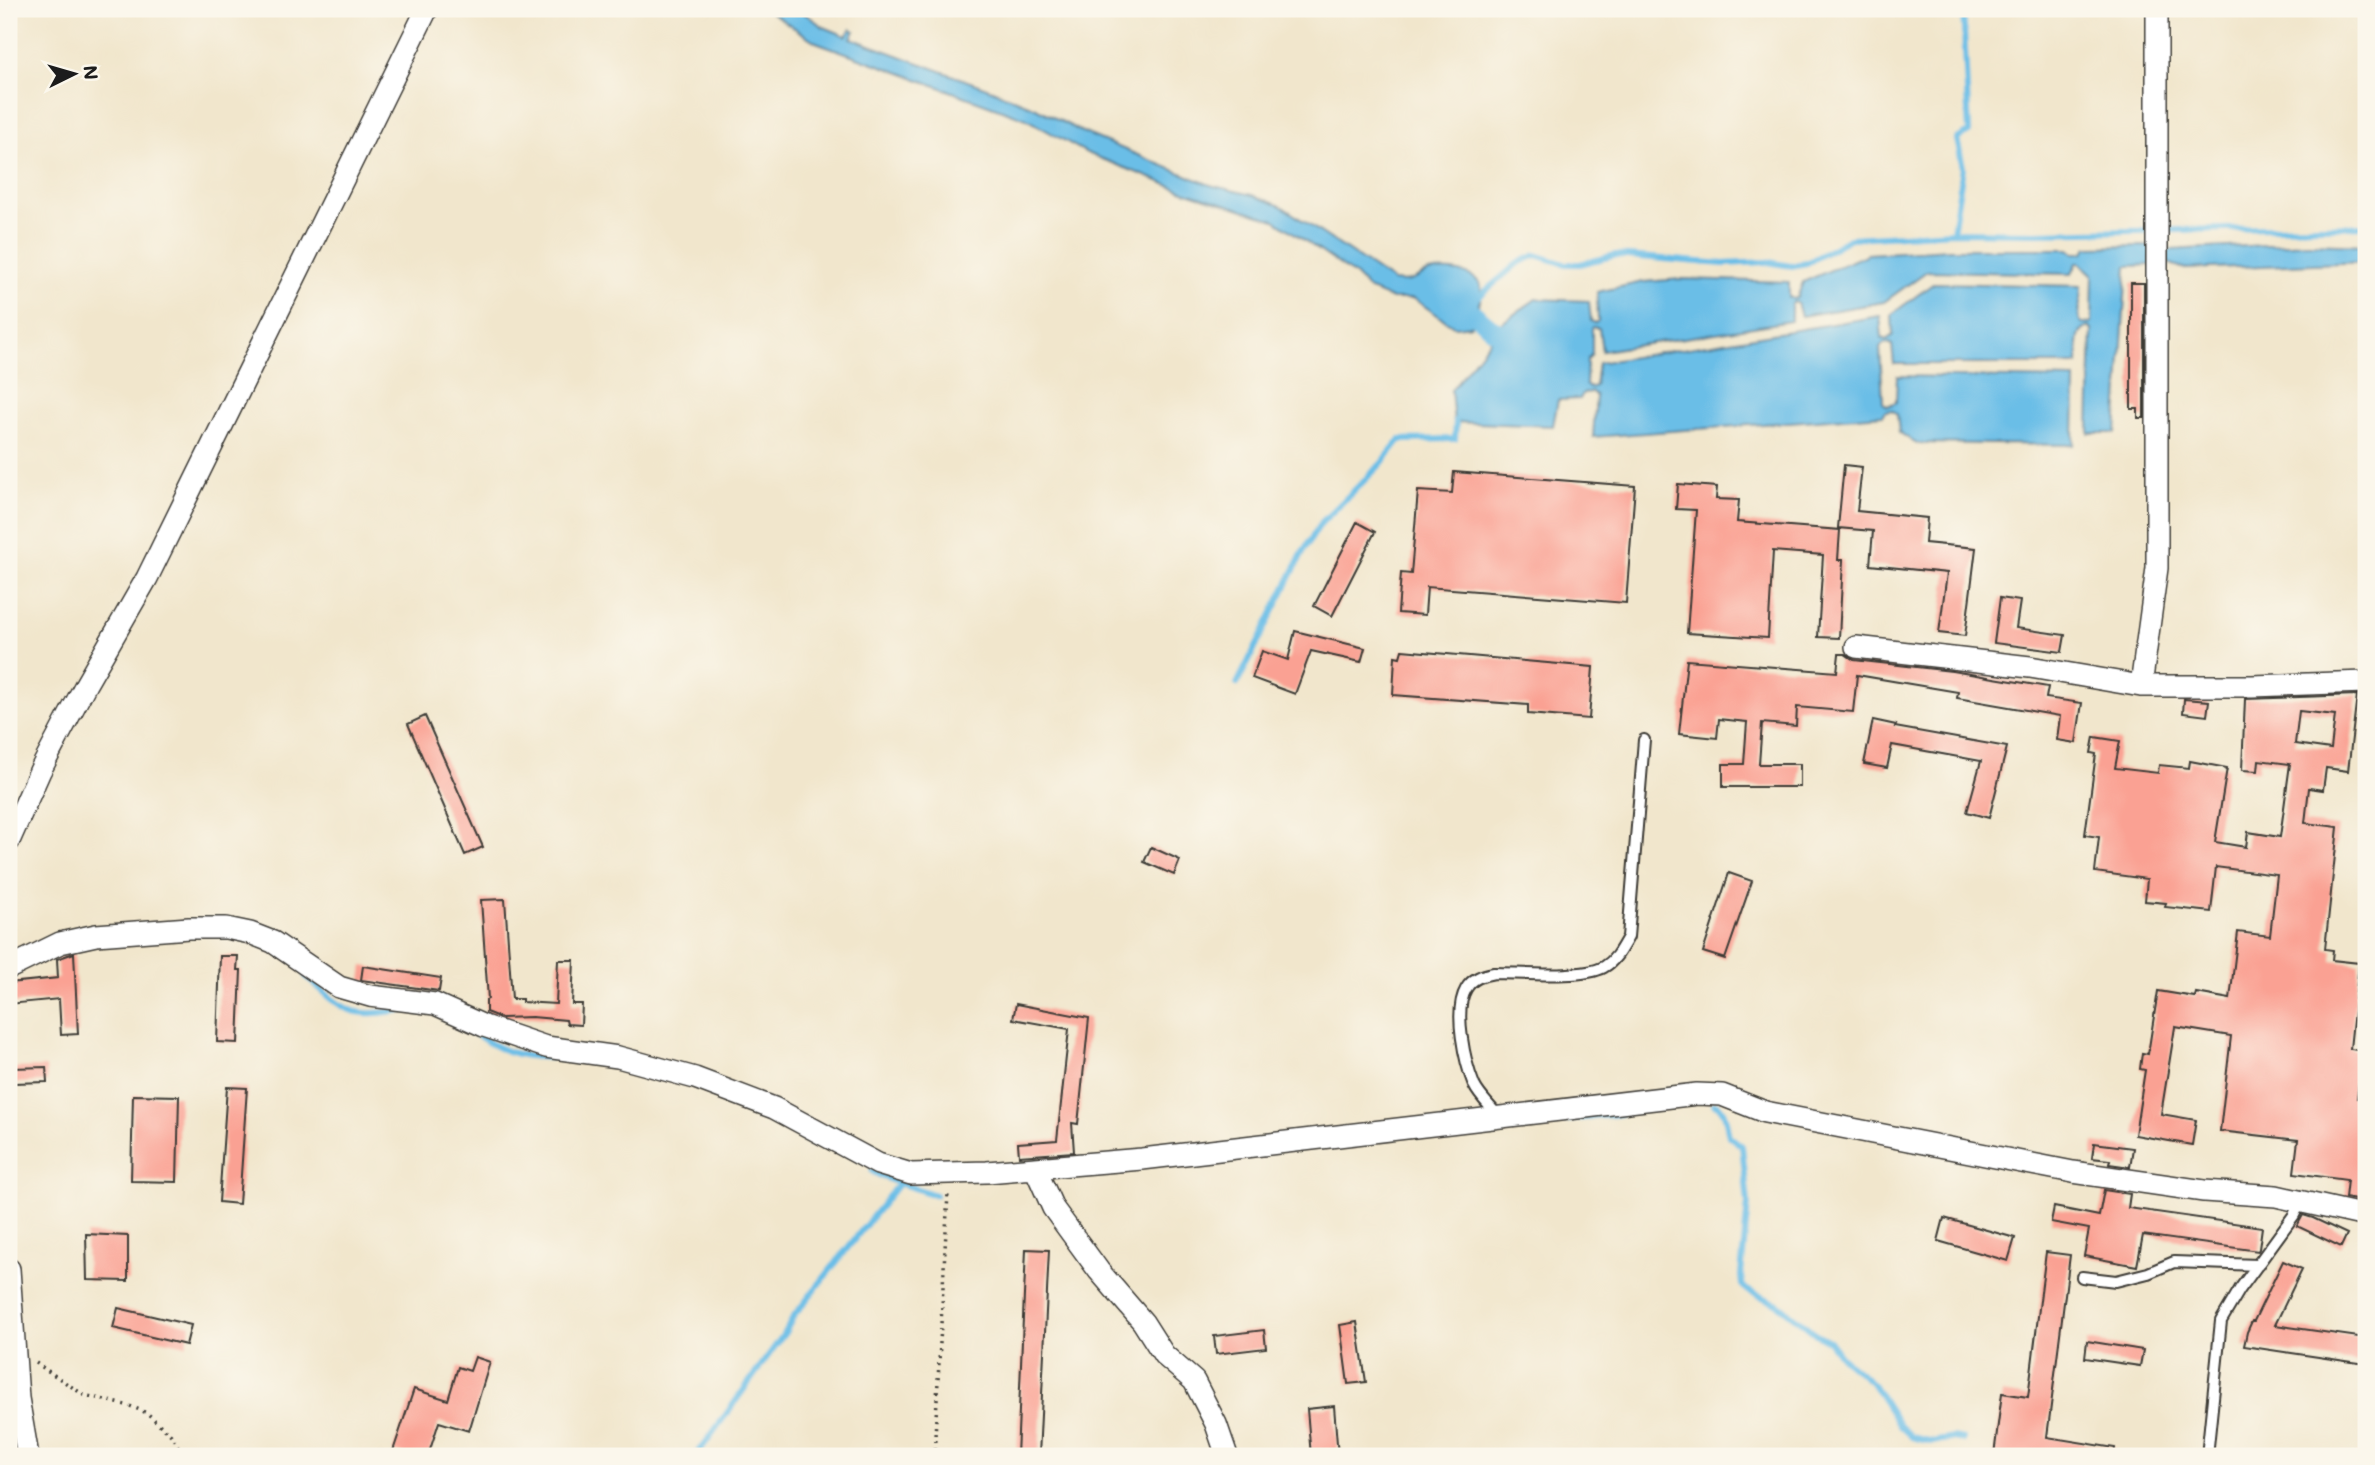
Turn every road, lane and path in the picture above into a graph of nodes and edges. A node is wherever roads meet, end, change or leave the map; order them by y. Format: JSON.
{"nodes":[{"id":1,"x":427,"y":9,"type":"edge"},
{"id":2,"x":2157,"y":9,"type":"edge"},
{"id":3,"x":1856,"y":647,"type":"dead end"},
{"id":4,"x":2366,"y":682,"type":"edge"},
{"id":5,"x":2141,"y":685,"type":"junction"},
{"id":6,"x":1644,"y":740,"type":"dead end"},
{"id":7,"x":9,"y":841,"type":"edge"},
{"id":8,"x":9,"y":968,"type":"edge"},
{"id":9,"x":1498,"y":1116,"type":"junction"},
{"id":10,"x":1035,"y":1168,"type":"junction"},
{"id":11,"x":947,"y":1173,"type":"junction"},
{"id":12,"x":2301,"y":1201,"type":"junction"},
{"id":13,"x":2366,"y":1216,"type":"edge"},
{"id":14,"x":2258,"y":1265,"type":"junction"},
{"id":15,"x":9,"y":1269,"type":"edge"},
{"id":16,"x":2082,"y":1277,"type":"dead end"},
{"id":17,"x":12,"y":1349,"type":"edge"},
{"id":18,"x":20,"y":1446,"type":"edge"},
{"id":19,"x":184,"y":1456,"type":"edge"},
{"id":20,"x":934,"y":1456,"type":"edge"},
{"id":21,"x":1227,"y":1456,"type":"edge"},
{"id":22,"x":2207,"y":1456,"type":"edge"}],
"edges":[{"from":1,"to":7,"type":"street"},
{"from":2,"to":5,"type":"street"},
{"from":3,"to":5,"type":"street"},
{"from":4,"to":5,"type":"street"},
{"from":6,"to":9,"type":"lane"},
{"from":8,"to":11,"type":"street"},
{"from":9,"to":10,"type":"street"},
{"from":9,"to":12,"type":"street"},
{"from":10,"to":11,"type":"street"},
{"from":10,"to":21,"type":"street"},
{"from":11,"to":20,"type":"path"},
{"from":12,"to":13,"type":"street"},
{"from":12,"to":14,"type":"lane"},
{"from":14,"to":16,"type":"lane"},
{"from":14,"to":22,"type":"lane"},
{"from":15,"to":17,"type":"street"},
{"from":17,"to":18,"type":"street"},
{"from":17,"to":19,"type":"path"}]}
